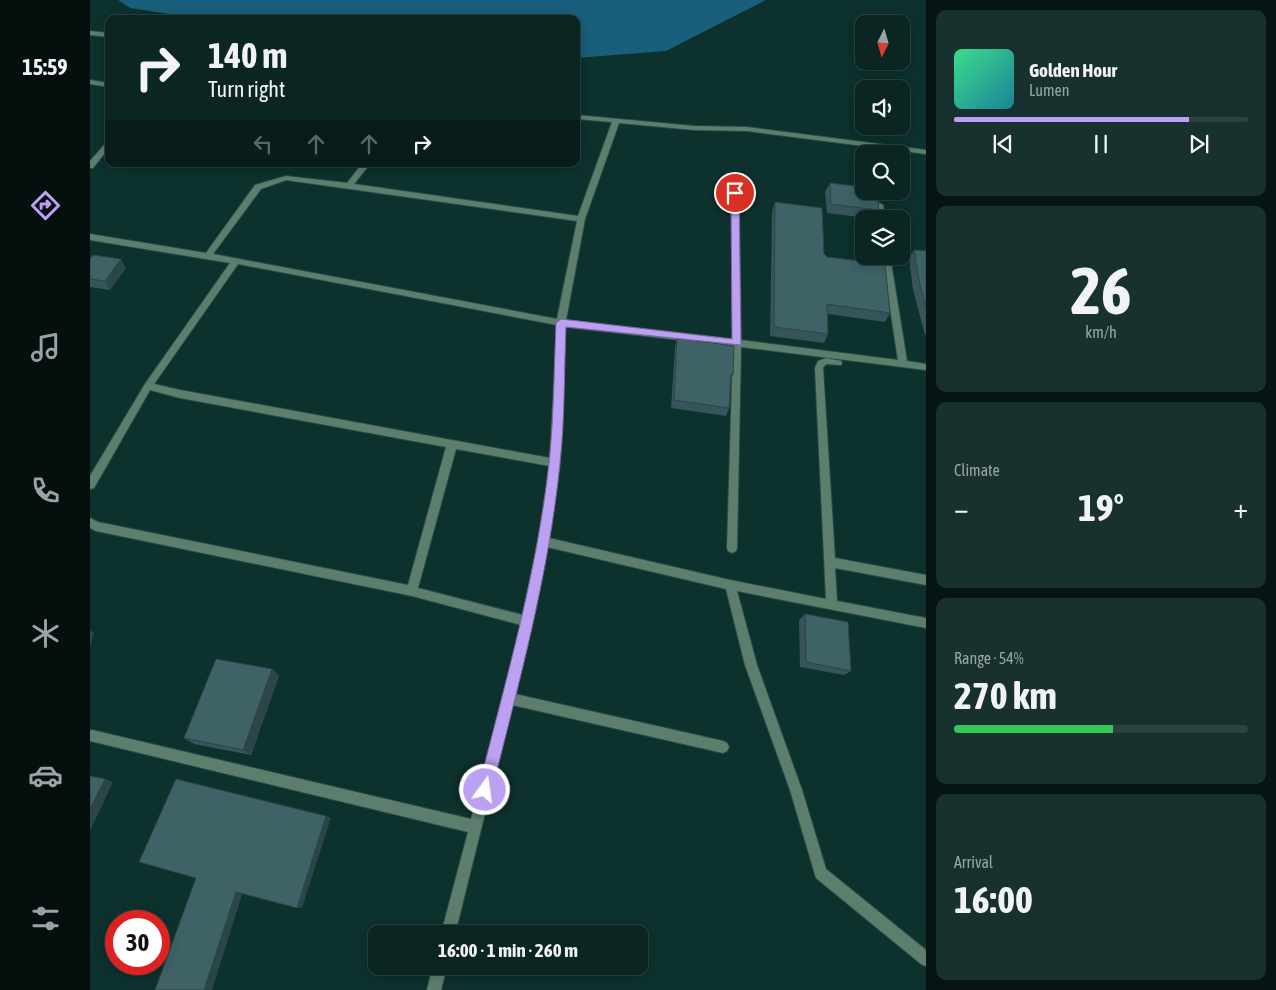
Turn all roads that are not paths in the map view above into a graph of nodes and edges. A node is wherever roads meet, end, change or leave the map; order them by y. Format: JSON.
{"nodes":[{"id":1,"x":90,"y":33,"type":"edge"},
{"id":2,"x":105,"y":35,"type":"edge"},
{"id":3,"x":90,"y":82,"type":"edge"},
{"id":4,"x":105,"y":84,"type":"edge"},
{"id":5,"x":580,"y":118,"type":"edge"},
{"id":6,"x":616,"y":122,"type":"junction"},
{"id":7,"x":926,"y":146,"type":"edge"},
{"id":8,"x":105,"y":148,"type":"edge"},
{"id":9,"x":926,"y":152,"type":"edge"},
{"id":10,"x":90,"y":166,"type":"edge"},
{"id":11,"x":364,"y":167,"type":"edge"},
{"id":12,"x":349,"y":186,"type":"junction"},
{"id":13,"x":735,"y":193,"type":"dead end"},
{"id":14,"x":879,"y":205,"type":"edge"},
{"id":15,"x":880,"y":210,"type":"edge"},
{"id":16,"x":581,"y":219,"type":"junction"},
{"id":17,"x":90,"y":237,"type":"edge"},
{"id":18,"x":208,"y":256,"type":"junction"},
{"id":19,"x":235,"y":262,"type":"junction"},
{"id":20,"x":887,"y":265,"type":"edge"},
{"id":21,"x":561,"y":323,"type":"junction"},
{"id":22,"x":737,"y":343,"type":"junction"},
{"id":23,"x":903,"y":364,"type":"junction"},
{"id":24,"x":926,"y":367,"type":"edge"},
{"id":25,"x":926,"y":374,"type":"edge"},
{"id":26,"x":148,"y":386,"type":"junction"},
{"id":27,"x":452,"y":444,"type":"junction"},
{"id":28,"x":555,"y":463,"type":"junction"},
{"id":29,"x":90,"y":485,"type":"edge"},
{"id":30,"x":90,"y":522,"type":"edge"},
{"id":31,"x":543,"y":541,"type":"junction"},
{"id":32,"x":732,"y":548,"type":"dead end"},
{"id":33,"x":830,"y":562,"type":"junction"},
{"id":34,"x":926,"y":580,"type":"edge"},
{"id":35,"x":730,"y":585,"type":"junction"},
{"id":36,"x":412,"y":591,"type":"junction"},
{"id":37,"x":832,"y":603,"type":"junction"},
{"id":38,"x":527,"y":621,"type":"junction"},
{"id":39,"x":926,"y":623,"type":"edge"},
{"id":40,"x":508,"y":698,"type":"junction"},
{"id":41,"x":92,"y":736,"type":"dead end"},
{"id":42,"x":723,"y":747,"type":"dead end"},
{"id":43,"x":476,"y":827,"type":"junction"},
{"id":44,"x":450,"y":925,"type":"edge"},
{"id":45,"x":926,"y":959,"type":"edge"},
{"id":46,"x":438,"y":975,"type":"edge"},
{"id":47,"x":434,"y":990,"type":"edge"}],
"edges":[{"from":1,"to":2,"type":"street"},
{"from":3,"to":4,"type":"street"},
{"from":5,"to":6,"type":"street"},
{"from":6,"to":9,"type":"street"},
{"from":6,"to":16,"type":"street"},
{"from":7,"to":9,"type":"street"},
{"from":8,"to":10,"type":"street"},
{"from":11,"to":12,"type":"street"},
{"from":12,"to":16,"type":"street"},
{"from":12,"to":18,"type":"street"},
{"from":13,"to":22,"type":"street"},
{"from":14,"to":15,"type":"street"},
{"from":16,"to":21,"type":"street"},
{"from":17,"to":18,"type":"street"},
{"from":18,"to":19,"type":"street"},
{"from":19,"to":21,"type":"street"},
{"from":19,"to":26,"type":"street"},
{"from":20,"to":23,"type":"street"},
{"from":21,"to":22,"type":"street"},
{"from":21,"to":28,"type":"street"},
{"from":22,"to":23,"type":"street"},
{"from":22,"to":32,"type":"street"},
{"from":23,"to":24,"type":"street"},
{"from":25,"to":33,"type":"street"},
{"from":26,"to":27,"type":"street"},
{"from":26,"to":29,"type":"street"},
{"from":27,"to":28,"type":"street"},
{"from":27,"to":36,"type":"street"},
{"from":28,"to":31,"type":"street"},
{"from":30,"to":36,"type":"street"},
{"from":31,"to":35,"type":"street"},
{"from":31,"to":38,"type":"street"},
{"from":33,"to":34,"type":"street"},
{"from":33,"to":37,"type":"street"},
{"from":35,"to":37,"type":"street"},
{"from":35,"to":45,"type":"street"},
{"from":36,"to":38,"type":"street"},
{"from":37,"to":39,"type":"street"},
{"from":38,"to":40,"type":"street"},
{"from":40,"to":42,"type":"street"},
{"from":40,"to":43,"type":"street"},
{"from":41,"to":43,"type":"street"},
{"from":43,"to":44,"type":"street"},
{"from":46,"to":47,"type":"street"}]}
